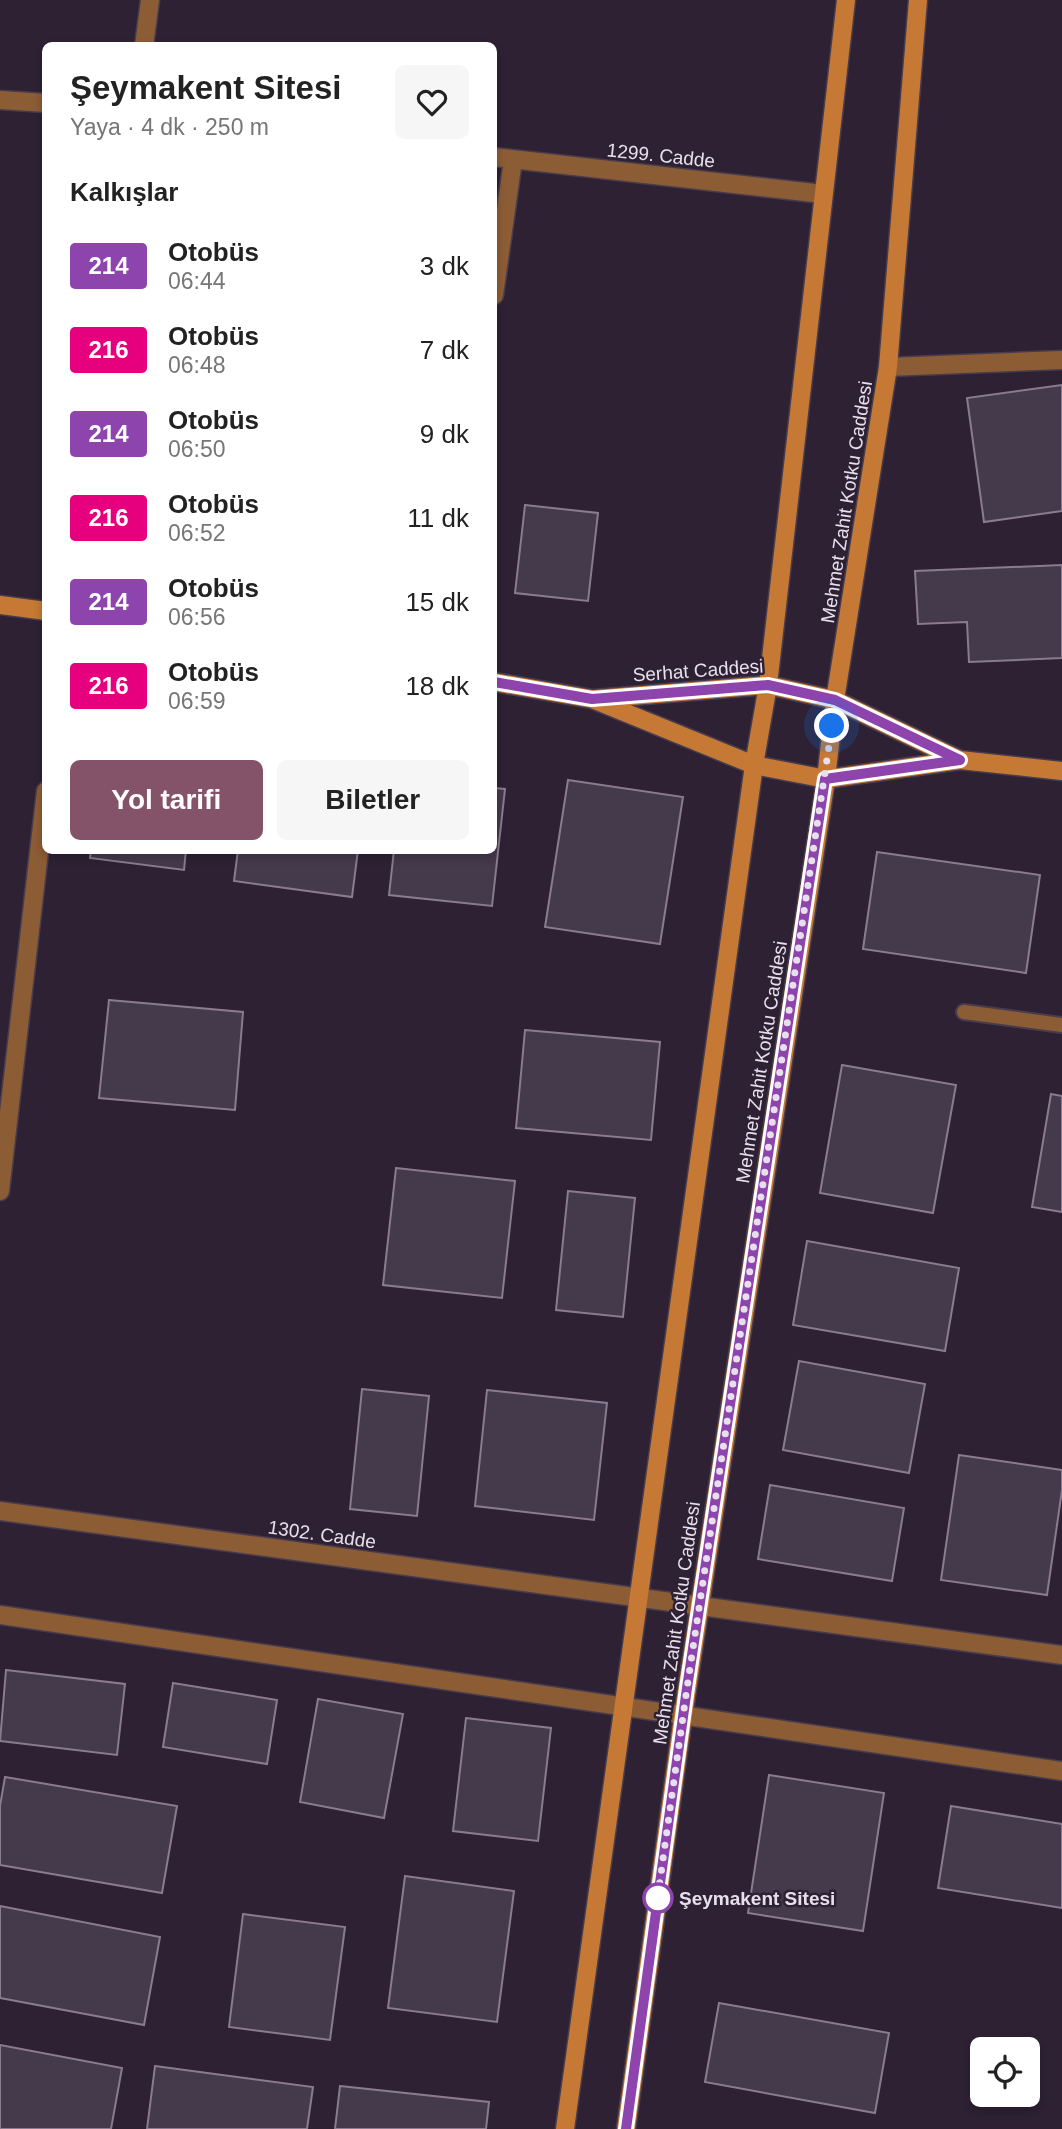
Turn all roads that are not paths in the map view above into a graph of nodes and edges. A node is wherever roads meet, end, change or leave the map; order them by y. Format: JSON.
{"nodes":[{"id":1,"x":150,"y":0,"type":"edge"},
{"id":2,"x":846,"y":0,"type":"edge"},
{"id":3,"x":918,"y":0,"type":"edge"},
{"id":4,"x":145,"y":42,"type":"edge"},
{"id":5,"x":0,"y":100,"type":"edge"},
{"id":6,"x":42,"y":103,"type":"edge"},
{"id":7,"x":497,"y":158,"type":"edge"},
{"id":8,"x":513,"y":160,"type":"junction"},
{"id":9,"x":823,"y":194,"type":"junction"},
{"id":10,"x":497,"y":274,"type":"edge"},
{"id":11,"x":1062,"y":360,"type":"edge"},
{"id":12,"x":888,"y":367,"type":"junction"},
{"id":13,"x":0,"y":605,"type":"edge"},
{"id":14,"x":42,"y":610,"type":"edge"},
{"id":15,"x":497,"y":683,"type":"edge"},
{"id":16,"x":768,"y":685,"type":"junction"},
{"id":17,"x":592,"y":699,"type":"junction"},
{"id":18,"x":835,"y":700,"type":"junction"},
{"id":19,"x":960,"y":760,"type":"junction"},
{"id":20,"x":754,"y":765,"type":"junction"},
{"id":21,"x":1062,"y":771,"type":"edge"},
{"id":22,"x":825,"y":779,"type":"junction"},
{"id":23,"x":42,"y":826,"type":"edge"},
{"id":24,"x":964,"y":1012,"type":"dead end"},
{"id":25,"x":1062,"y":1025,"type":"edge"},
{"id":26,"x":0,"y":1191,"type":"edge"},
{"id":27,"x":0,"y":1511,"type":"edge"},
{"id":28,"x":639,"y":1598,"type":"junction"},
{"id":29,"x":699,"y":1606,"type":"junction"},
{"id":30,"x":0,"y":1615,"type":"edge"},
{"id":31,"x":1062,"y":1655,"type":"edge"},
{"id":32,"x":624,"y":1707,"type":"junction"},
{"id":33,"x":683,"y":1716,"type":"junction"},
{"id":34,"x":1062,"y":1771,"type":"edge"},
{"id":35,"x":565,"y":2129,"type":"edge"},
{"id":36,"x":626,"y":2129,"type":"edge"}],
"edges":[{"from":1,"to":4,"type":"street"},
{"from":2,"to":9,"type":"main road","name":"Mehmet Zahit Kotku Caddesi"},
{"from":3,"to":12,"type":"main road","name":"Mehmet Zahit Kotku Caddesi"},
{"from":5,"to":6,"type":"street"},
{"from":7,"to":8,"type":"street","name":"1299. Cadde"},
{"from":8,"to":9,"type":"street","name":"1299. Cadde"},
{"from":8,"to":10,"type":"street"},
{"from":9,"to":16,"type":"main road","name":"Mehmet Zahit Kotku Caddesi"},
{"from":11,"to":12,"type":"street"},
{"from":12,"to":18,"type":"main road","name":"Mehmet Zahit Kotku Caddesi"},
{"from":13,"to":14,"type":"main road"},
{"from":15,"to":17,"type":"main road","name":"Serhat Caddesi"},
{"from":16,"to":17,"type":"main road","name":"Serhat Caddesi"},
{"from":16,"to":18,"type":"main road","name":"Serhat Caddesi"},
{"from":16,"to":20,"type":"main road","name":"Mehmet Zahit Kotku Caddesi"},
{"from":17,"to":20,"type":"main road","name":"Serhat Caddesi"},
{"from":18,"to":19,"type":"main road","name":"Serhat Caddesi"},
{"from":18,"to":22,"type":"main road","name":"Mehmet Zahit Kotku Caddesi"},
{"from":19,"to":21,"type":"main road","name":"Serhat Caddesi"},
{"from":19,"to":22,"type":"main road","name":"Serhat Caddesi"},
{"from":20,"to":22,"type":"main road","name":"Serhat Caddesi"},
{"from":20,"to":28,"type":"main road","name":"Mehmet Zahit Kotku Caddesi"},
{"from":22,"to":29,"type":"main road","name":"Mehmet Zahit Kotku Caddesi"},
{"from":23,"to":26,"type":"street"},
{"from":24,"to":25,"type":"lane"},
{"from":27,"to":28,"type":"street","name":"1302. Cadde"},
{"from":28,"to":29,"type":"street","name":"1302. Cadde"},
{"from":28,"to":32,"type":"main road","name":"Mehmet Zahit Kotku Caddesi"},
{"from":29,"to":31,"type":"street","name":"1302. Cadde"},
{"from":29,"to":33,"type":"main road","name":"Mehmet Zahit Kotku Caddesi"},
{"from":30,"to":32,"type":"street"},
{"from":32,"to":33,"type":"street"},
{"from":32,"to":35,"type":"main road","name":"Mehmet Zahit Kotku Caddesi"},
{"from":33,"to":34,"type":"street"},
{"from":33,"to":36,"type":"main road","name":"Mehmet Zahit Kotku Caddesi"}]}
